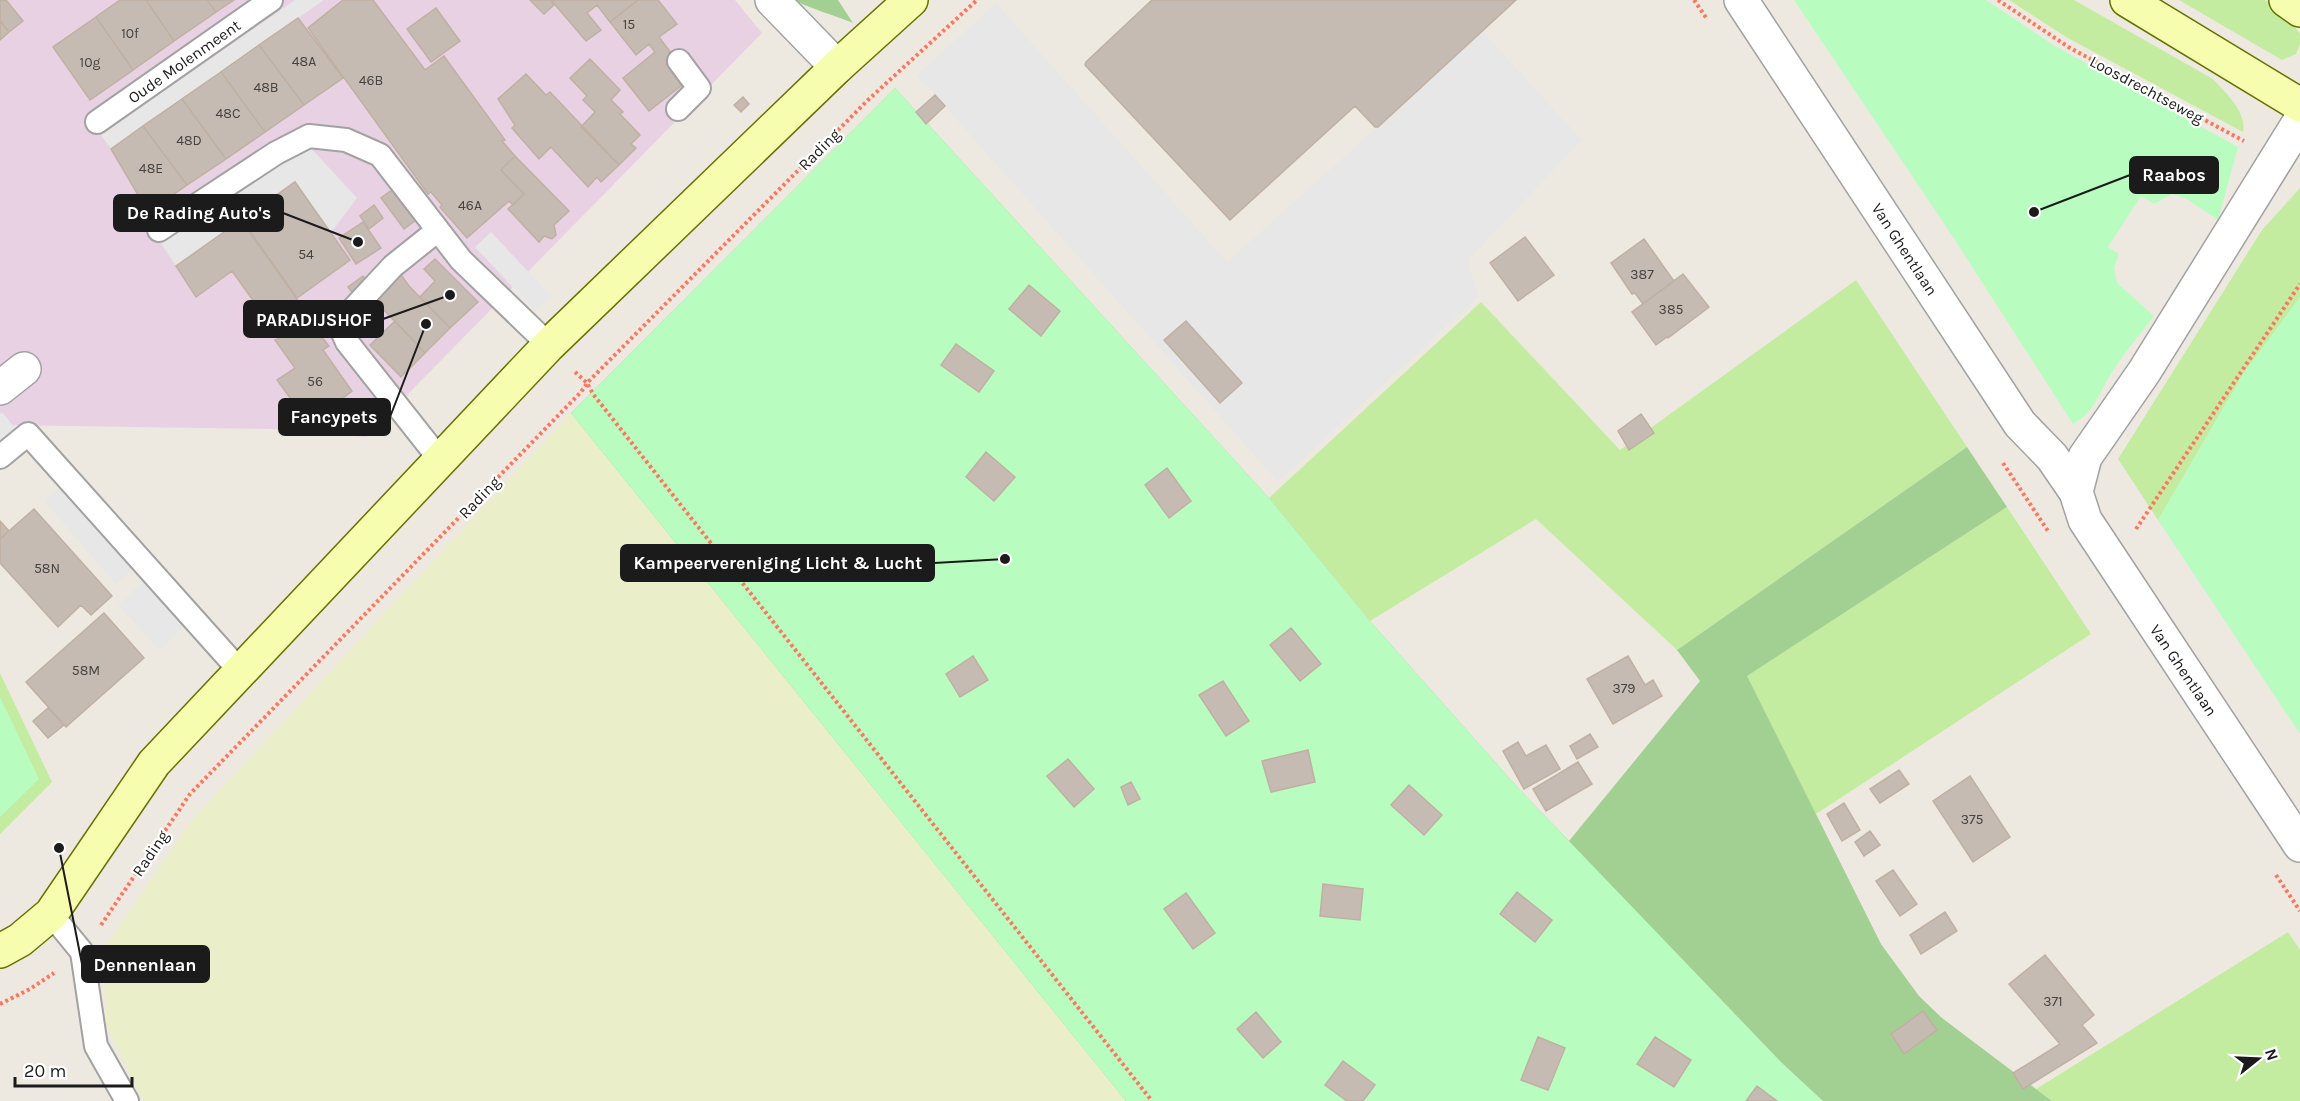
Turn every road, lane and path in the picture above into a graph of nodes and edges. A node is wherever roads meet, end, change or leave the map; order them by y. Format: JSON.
{"nodes":[{"id":1,"x":271,"y":0,"type":"edge"},
{"id":2,"x":772,"y":0,"type":"edge"},
{"id":3,"x":910,"y":0,"type":"edge"},
{"id":4,"x":977,"y":0,"type":"edge"},
{"id":5,"x":1741,"y":0,"type":"edge"},
{"id":6,"x":1998,"y":0,"type":"edge"},
{"id":7,"x":2127,"y":0,"type":"edge"},
{"id":8,"x":2286,"y":0,"type":"edge"},
{"id":9,"x":2300,"y":10,"type":"edge"},
{"id":10,"x":679,"y":61,"type":"dead end"},
{"id":11,"x":837,"y":67,"type":"junction"},
{"id":12,"x":2300,"y":105,"type":"edge"},
{"id":13,"x":678,"y":110,"type":"dead end"},
{"id":14,"x":2300,"y":121,"type":"edge"},
{"id":15,"x":97,"y":122,"type":"dead end"},
{"id":16,"x":2277,"y":158,"type":"junction"},
{"id":17,"x":159,"y":230,"type":"dead end"},
{"id":18,"x":438,"y":230,"type":"junction"},
{"id":19,"x":2300,"y":285,"type":"edge"},
{"id":20,"x":549,"y":345,"type":"junction"},
{"id":21,"x":587,"y":384,"type":"junction"},
{"id":22,"x":0,"y":457,"type":"edge"},
{"id":23,"x":441,"y":461,"type":"junction"},
{"id":24,"x":2076,"y":492,"type":"junction"},
{"id":25,"x":2135,"y":530,"type":"dead end"},
{"id":26,"x":241,"y":672,"type":"junction"},
{"id":27,"x":2300,"y":844,"type":"edge"},
{"id":28,"x":51,"y":914,"type":"junction"},
{"id":29,"x":0,"y":951,"type":"edge"},
{"id":30,"x":82,"y":952,"type":"junction"},
{"id":31,"x":1,"y":1001,"type":"edge"},
{"id":32,"x":127,"y":1101,"type":"edge"},
{"id":33,"x":1152,"y":1101,"type":"edge"}],
"edges":[{"from":1,"to":15,"type":"lane","name":"Oude Molenmeent"},
{"from":2,"to":11,"type":"street"},
{"from":3,"to":11,"type":"main road"},
{"from":4,"to":21,"type":"path","name":"Rading"},
{"from":5,"to":24,"type":"street","name":"Van Ghentlaan"},
{"from":6,"to":16,"type":"path","name":"Loosdrechtseweg"},
{"from":7,"to":12,"type":"main road"},
{"from":8,"to":9,"type":"main road"},
{"from":10,"to":13,"type":"lane"},
{"from":11,"to":20,"type":"main road"},
{"from":14,"to":16,"type":"street"},
{"from":16,"to":24,"type":"street"},
{"from":17,"to":18,"type":"lane"},
{"from":18,"to":20,"type":"lane"},
{"from":18,"to":23,"type":"lane"},
{"from":19,"to":25,"type":"path"},
{"from":20,"to":21,"type":"path"},
{"from":20,"to":23,"type":"main road"},
{"from":21,"to":30,"type":"path","name":"Rading"},
{"from":21,"to":33,"type":"path"},
{"from":22,"to":26,"type":"lane"},
{"from":23,"to":26,"type":"main road"},
{"from":24,"to":27,"type":"street","name":"Van Ghentlaan"},
{"from":26,"to":28,"type":"main road"},
{"from":28,"to":29,"type":"main road"},
{"from":28,"to":30,"type":"lane"},
{"from":30,"to":31,"type":"path","name":"Rading"},
{"from":30,"to":32,"type":"lane"}]}
